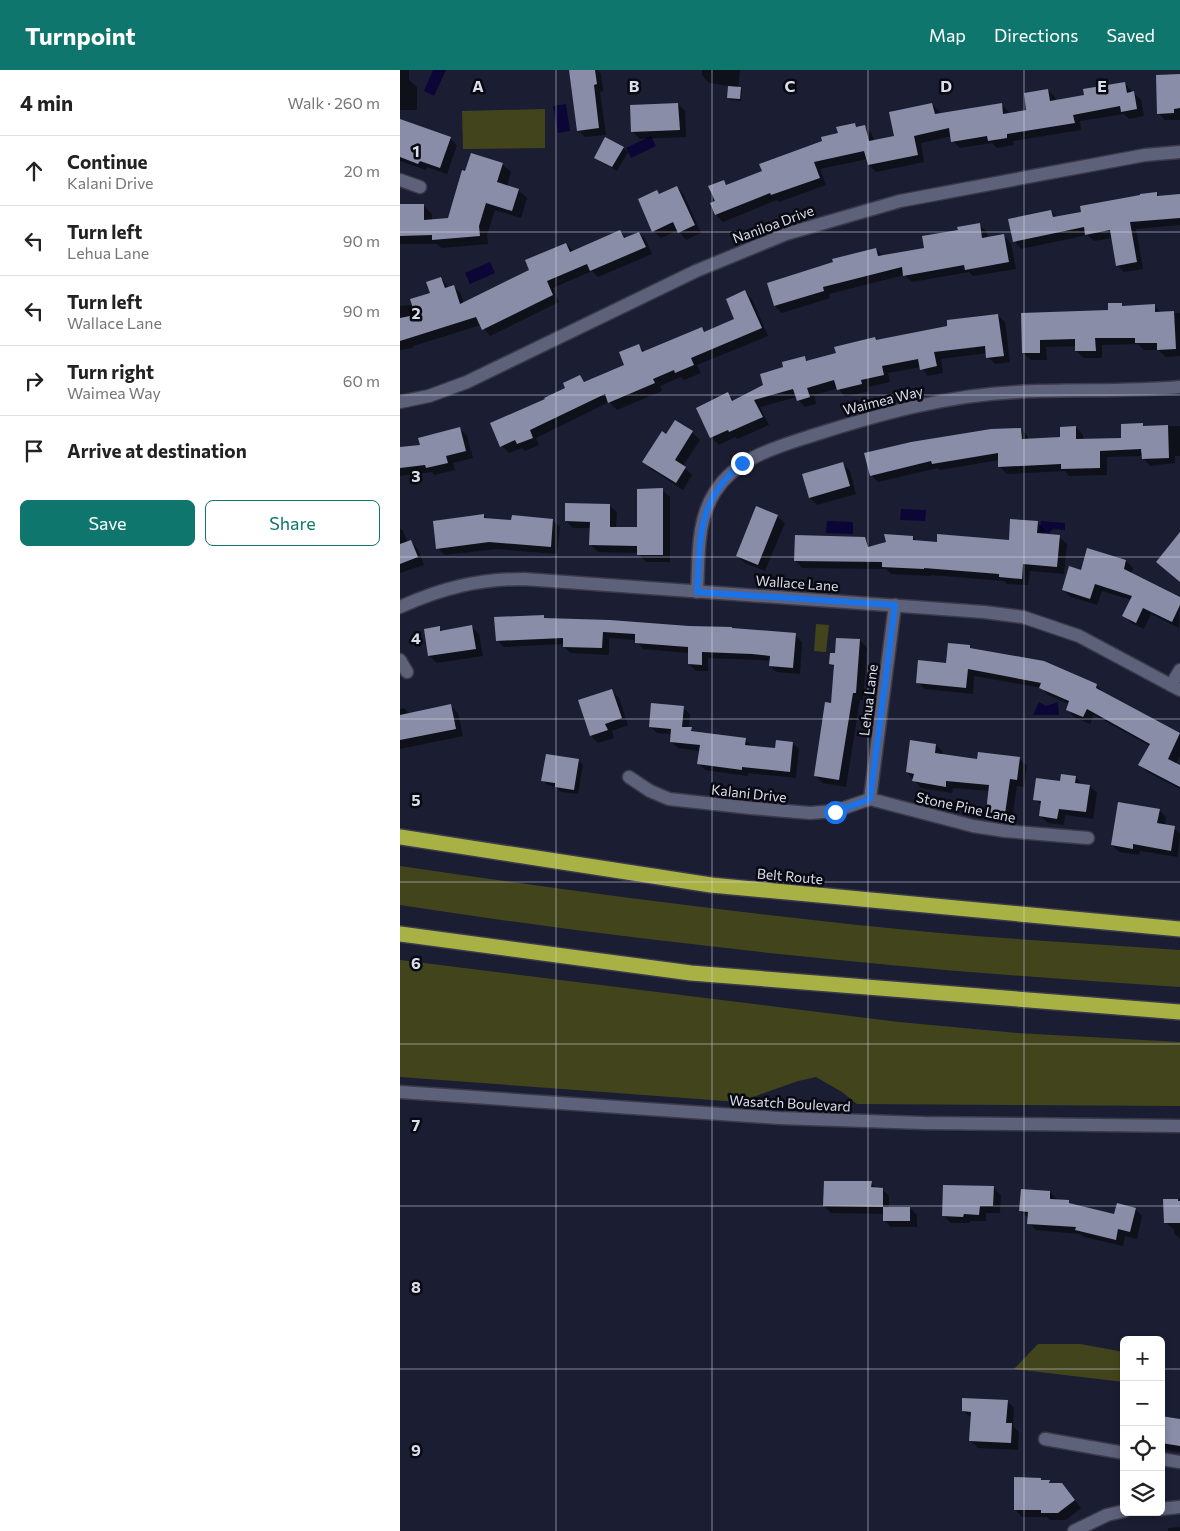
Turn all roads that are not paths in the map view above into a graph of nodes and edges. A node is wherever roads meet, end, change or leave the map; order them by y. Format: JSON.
{"nodes":[{"id":1,"x":1180,"y":152,"type":"edge"},
{"id":2,"x":400,"y":180,"type":"edge"},
{"id":3,"x":420,"y":187,"type":"dead end"},
{"id":4,"x":1180,"y":387,"type":"edge"},
{"id":5,"x":400,"y":402,"type":"edge"},
{"id":6,"x":697,"y":592,"type":"junction"},
{"id":7,"x":895,"y":605,"type":"junction"},
{"id":8,"x":400,"y":607,"type":"edge"},
{"id":9,"x":400,"y":660,"type":"edge"},
{"id":10,"x":1180,"y":670,"type":"edge"},
{"id":11,"x":407,"y":672,"type":"dead end"},
{"id":12,"x":1176,"y":688,"type":"edge"},
{"id":13,"x":629,"y":778,"type":"dead end"},
{"id":14,"x":870,"y":799,"type":"junction"},
{"id":15,"x":400,"y":837,"type":"edge"},
{"id":16,"x":1088,"y":838,"type":"dead end"},
{"id":17,"x":1180,"y":929,"type":"edge"},
{"id":18,"x":400,"y":934,"type":"edge"},
{"id":19,"x":1180,"y":1012,"type":"edge"},
{"id":20,"x":400,"y":1092,"type":"edge"},
{"id":21,"x":1180,"y":1126,"type":"edge"},
{"id":22,"x":1045,"y":1440,"type":"dead end"},
{"id":23,"x":1120,"y":1452,"type":"edge"},
{"id":24,"x":1165,"y":1460,"type":"edge"},
{"id":25,"x":1180,"y":1462,"type":"edge"},
{"id":26,"x":1180,"y":1507,"type":"edge"},
{"id":27,"x":1165,"y":1509,"type":"edge"},
{"id":28,"x":1120,"y":1513,"type":"edge"},
{"id":29,"x":1074,"y":1531,"type":"edge"}],
"edges":[{"from":1,"to":5,"type":"street","name":"Naniloa Drive"},
{"from":2,"to":3,"type":"street"},
{"from":4,"to":6,"type":"street","name":"Waimea Way"},
{"from":6,"to":7,"type":"street","name":"Wallace Lane"},
{"from":6,"to":8,"type":"street","name":"Wallace Lane"},
{"from":7,"to":12,"type":"street","name":"Wallace Lane"},
{"from":7,"to":14,"type":"street","name":"Lehua Lane"},
{"from":9,"to":11,"type":"street"},
{"from":10,"to":12,"type":"street"},
{"from":13,"to":14,"type":"street","name":"Kalani Drive"},
{"from":14,"to":16,"type":"street","name":"Stone Pine Lane"},
{"from":15,"to":17,"type":"highway","name":"Belt Route"},
{"from":18,"to":19,"type":"highway"},
{"from":20,"to":21,"type":"street","name":"Wasatch Boulevard"},
{"from":22,"to":23,"type":"street"},
{"from":24,"to":25,"type":"street"},
{"from":26,"to":27,"type":"street"},
{"from":28,"to":29,"type":"street"}]}
